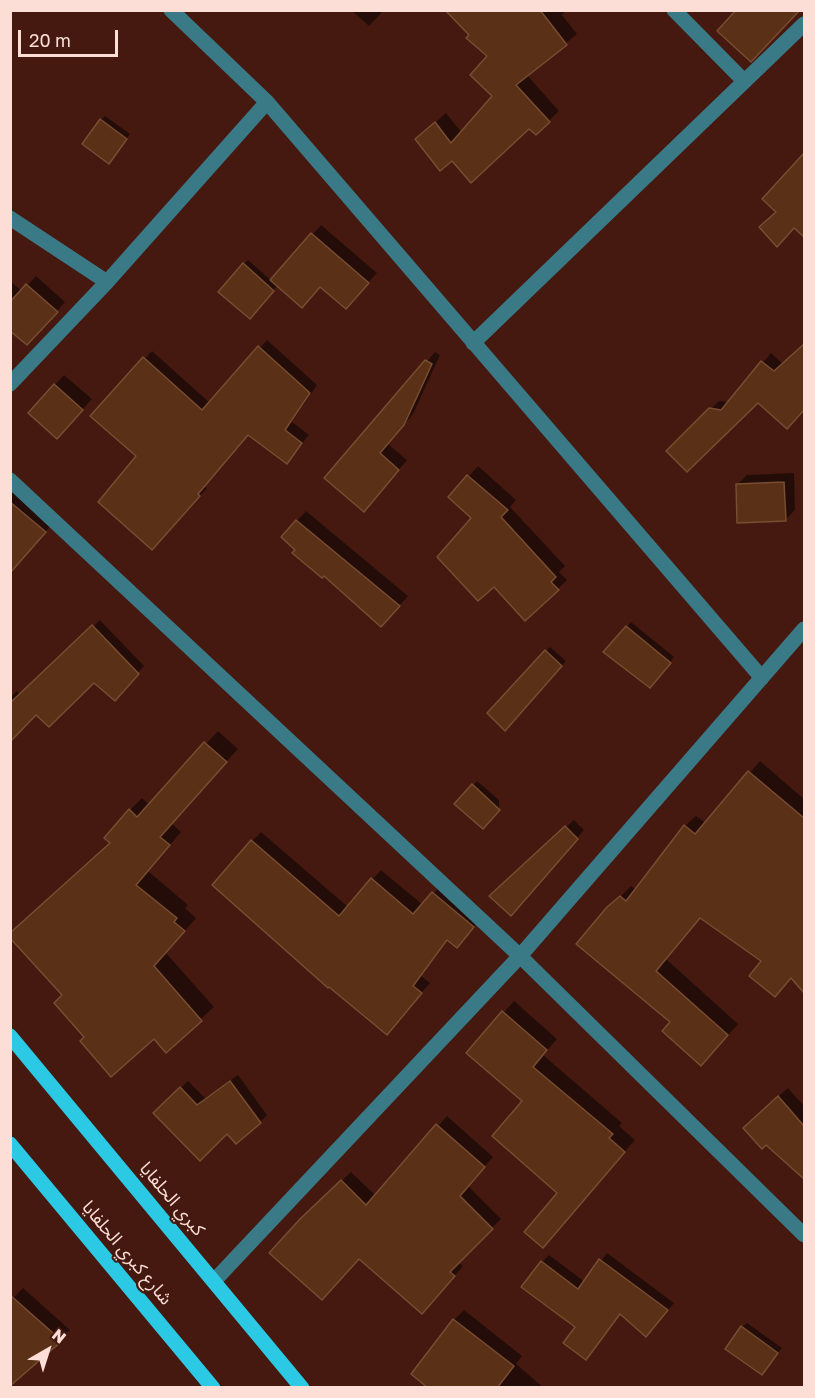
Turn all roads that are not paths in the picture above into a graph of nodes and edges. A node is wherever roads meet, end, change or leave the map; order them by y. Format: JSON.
{"nodes":[{"id":1,"x":171,"y":10,"type":"edge"},
{"id":2,"x":674,"y":10,"type":"edge"},
{"id":3,"x":804,"y":24,"type":"edge"},
{"id":4,"x":744,"y":81,"type":"junction"},
{"id":5,"x":267,"y":102,"type":"junction"},
{"id":6,"x":10,"y":218,"type":"edge"},
{"id":7,"x":106,"y":282,"type":"junction"},
{"id":8,"x":473,"y":343,"type":"junction"},
{"id":9,"x":10,"y":384,"type":"edge"},
{"id":10,"x":10,"y":480,"type":"edge"},
{"id":11,"x":804,"y":629,"type":"edge"},
{"id":12,"x":762,"y":678,"type":"junction"},
{"id":13,"x":520,"y":956,"type":"junction"},
{"id":14,"x":10,"y":1036,"type":"edge"},
{"id":15,"x":10,"y":1144,"type":"edge"},
{"id":16,"x":804,"y":1235,"type":"edge"},
{"id":17,"x":214,"y":1281,"type":"junction"},
{"id":18,"x":213,"y":1388,"type":"edge"},
{"id":19,"x":302,"y":1388,"type":"edge"}],
"edges":[{"from":1,"to":5,"type":"street"},
{"from":2,"to":4,"type":"street"},
{"from":3,"to":4,"type":"street"},
{"from":4,"to":8,"type":"street"},
{"from":5,"to":7,"type":"street"},
{"from":5,"to":8,"type":"street"},
{"from":6,"to":7,"type":"street"},
{"from":7,"to":9,"type":"street"},
{"from":8,"to":12,"type":"street"},
{"from":10,"to":13,"type":"street"},
{"from":11,"to":12,"type":"street"},
{"from":12,"to":13,"type":"street"},
{"from":13,"to":16,"type":"street"},
{"from":13,"to":17,"type":"street"},
{"from":14,"to":17,"type":"main road","name":"كبري الحلفايا"},
{"from":15,"to":18,"type":"main road","name":"شارع كبري الحلفايا"},
{"from":17,"to":19,"type":"main road","name":"كبري الحلفايا"}]}
